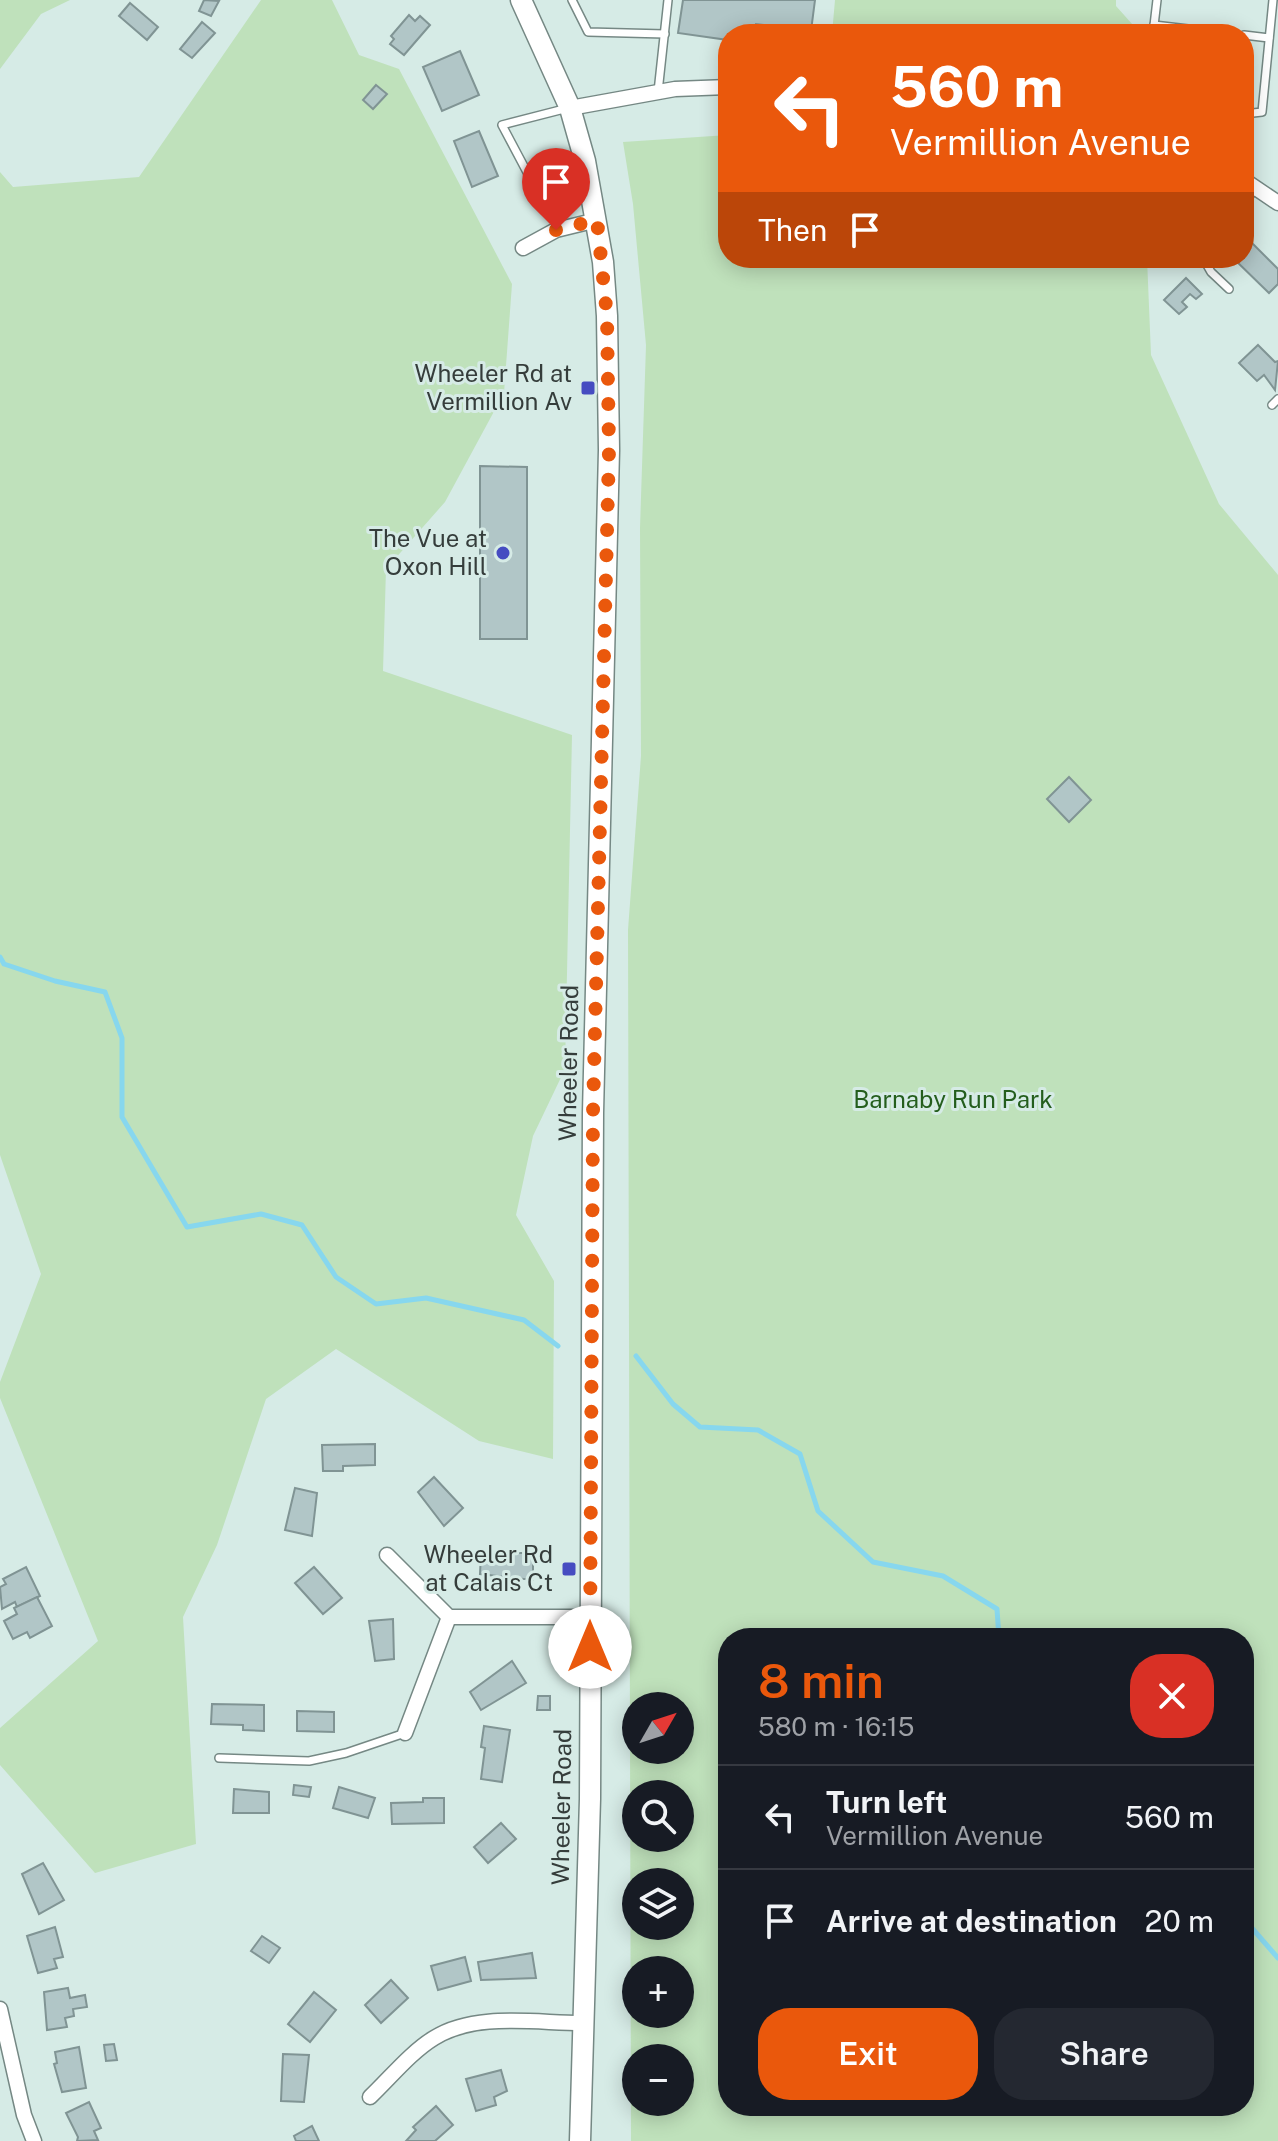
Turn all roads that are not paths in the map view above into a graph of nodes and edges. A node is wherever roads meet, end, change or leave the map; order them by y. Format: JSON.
{"nodes":[{"id":1,"x":521,"y":0,"type":"edge"},
{"id":2,"x":572,"y":0,"type":"edge"},
{"id":3,"x":668,"y":0,"type":"edge"},
{"id":4,"x":1157,"y":0,"type":"edge"},
{"id":5,"x":1273,"y":0,"type":"edge"},
{"id":6,"x":1155,"y":24,"type":"edge"},
{"id":7,"x":665,"y":34,"type":"junction"},
{"id":8,"x":1254,"y":36,"type":"edge"},
{"id":9,"x":1269,"y":38,"type":"junction"},
{"id":10,"x":718,"y":88,"type":"edge"},
{"id":11,"x":658,"y":92,"type":"junction"},
{"id":12,"x":570,"y":108,"type":"junction"},
{"id":13,"x":1254,"y":113,"type":"edge"},
{"id":14,"x":587,"y":170,"type":"junction"},
{"id":15,"x":1254,"y":185,"type":"edge"},
{"id":16,"x":1278,"y":203,"type":"edge"},
{"id":17,"x":597,"y":220,"type":"junction"},
{"id":18,"x":523,"y":248,"type":"dead end"},
{"id":19,"x":1209,"y":268,"type":"edge"},
{"id":20,"x":1229,"y":289,"type":"dead end"},
{"id":21,"x":387,"y":1555,"type":"dead end"},
{"id":22,"x":449,"y":1617,"type":"junction"},
{"id":23,"x":590,"y":1617,"type":"junction"},
{"id":24,"x":405,"y":1733,"type":"joint"},
{"id":25,"x":219,"y":1758,"type":"dead end"},
{"id":26,"x":0,"y":2009,"type":"edge"},
{"id":27,"x":581,"y":2023,"type":"junction"},
{"id":28,"x":370,"y":2097,"type":"dead end"},
{"id":29,"x":34,"y":2141,"type":"edge"},
{"id":30,"x":580,"y":2141,"type":"edge"}],
"edges":[{"from":1,"to":12,"type":"main road","name":"Wheeler Road"},
{"from":2,"to":7,"type":"lane"},
{"from":3,"to":7,"type":"lane"},
{"from":4,"to":6,"type":"lane"},
{"from":5,"to":9,"type":"lane"},
{"from":7,"to":11,"type":"lane"},
{"from":8,"to":9,"type":"lane"},
{"from":9,"to":13,"type":"lane"},
{"from":10,"to":11,"type":"street"},
{"from":11,"to":12,"type":"street"},
{"from":12,"to":14,"type":"main road","name":"Wheeler Road"},
{"from":12,"to":14,"type":"lane"},
{"from":14,"to":17,"type":"main road","name":"Wheeler Road"},
{"from":15,"to":16,"type":"street"},
{"from":17,"to":18,"type":"street"},
{"from":17,"to":23,"type":"main road","name":"Wheeler Road"},
{"from":19,"to":20,"type":"lane"},
{"from":21,"to":22,"type":"street"},
{"from":22,"to":23,"type":"street"},
{"from":22,"to":24,"type":"street"},
{"from":23,"to":27,"type":"main road","name":"Wheeler Road"},
{"from":24,"to":25,"type":"lane"},
{"from":26,"to":29,"type":"street"},
{"from":27,"to":28,"type":"street"},
{"from":27,"to":30,"type":"main road","name":"Wheeler Road"}]}
